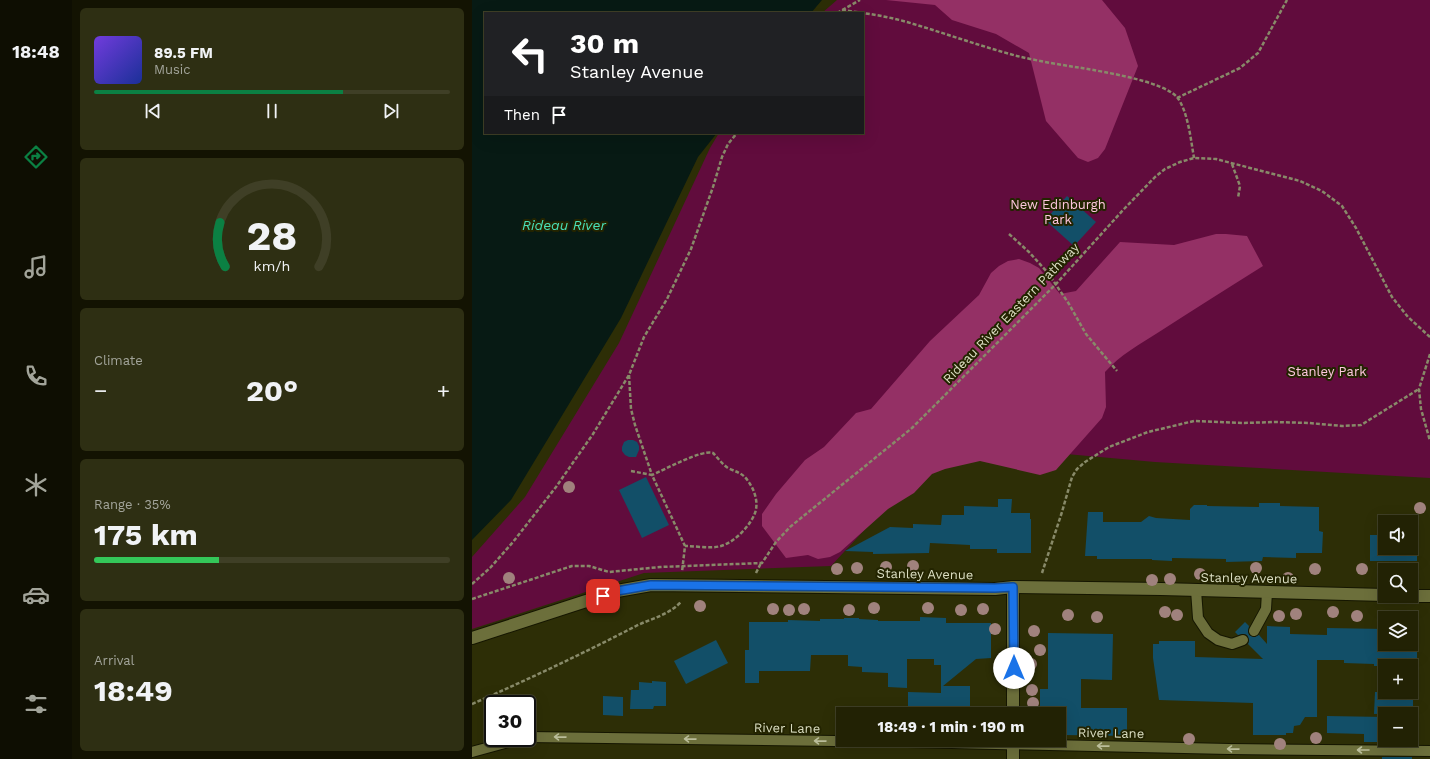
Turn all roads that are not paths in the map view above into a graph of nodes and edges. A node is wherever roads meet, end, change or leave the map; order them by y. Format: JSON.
{"nodes":[{"id":1,"x":1013,"y":587,"type":"junction"},
{"id":2,"x":1196,"y":590,"type":"junction"},
{"id":3,"x":1267,"y":592,"type":"junction"},
{"id":4,"x":1378,"y":595,"type":"edge"},
{"id":5,"x":1418,"y":596,"type":"edge"},
{"id":6,"x":1430,"y":596,"type":"edge"},
{"id":7,"x":1254,"y":631,"type":"dead end"},
{"id":8,"x":472,"y":638,"type":"edge"},
{"id":9,"x":1243,"y":640,"type":"dead end"},
{"id":10,"x":1013,"y":707,"type":"edge"},
{"id":11,"x":536,"y":737,"type":"edge"},
{"id":12,"x":836,"y":740,"type":"edge"},
{"id":13,"x":1066,"y":744,"type":"edge"},
{"id":14,"x":490,"y":747,"type":"edge"},
{"id":15,"x":1013,"y":747,"type":"edge"},
{"id":16,"x":1430,"y":751,"type":"edge"},
{"id":17,"x":472,"y":752,"type":"edge"},
{"id":18,"x":1013,"y":759,"type":"edge"}],
"edges":[{"from":1,"to":2,"type":"street","name":"Stanley Avenue"},
{"from":1,"to":8,"type":"street","name":"Stanley Avenue"},
{"from":1,"to":10,"type":"street"},
{"from":2,"to":3,"type":"street","name":"Stanley Avenue"},
{"from":2,"to":9,"type":"lane"},
{"from":3,"to":4,"type":"street","name":"Stanley Avenue"},
{"from":3,"to":7,"type":"lane"},
{"from":5,"to":6,"type":"street"},
{"from":12,"to":11,"type":"lane","name":"River Lane","one_way":true},
{"from":16,"to":13,"type":"lane","name":"River Lane","one_way":true},
{"from":14,"to":17,"type":"lane"},
{"from":15,"to":18,"type":"street"}]}
